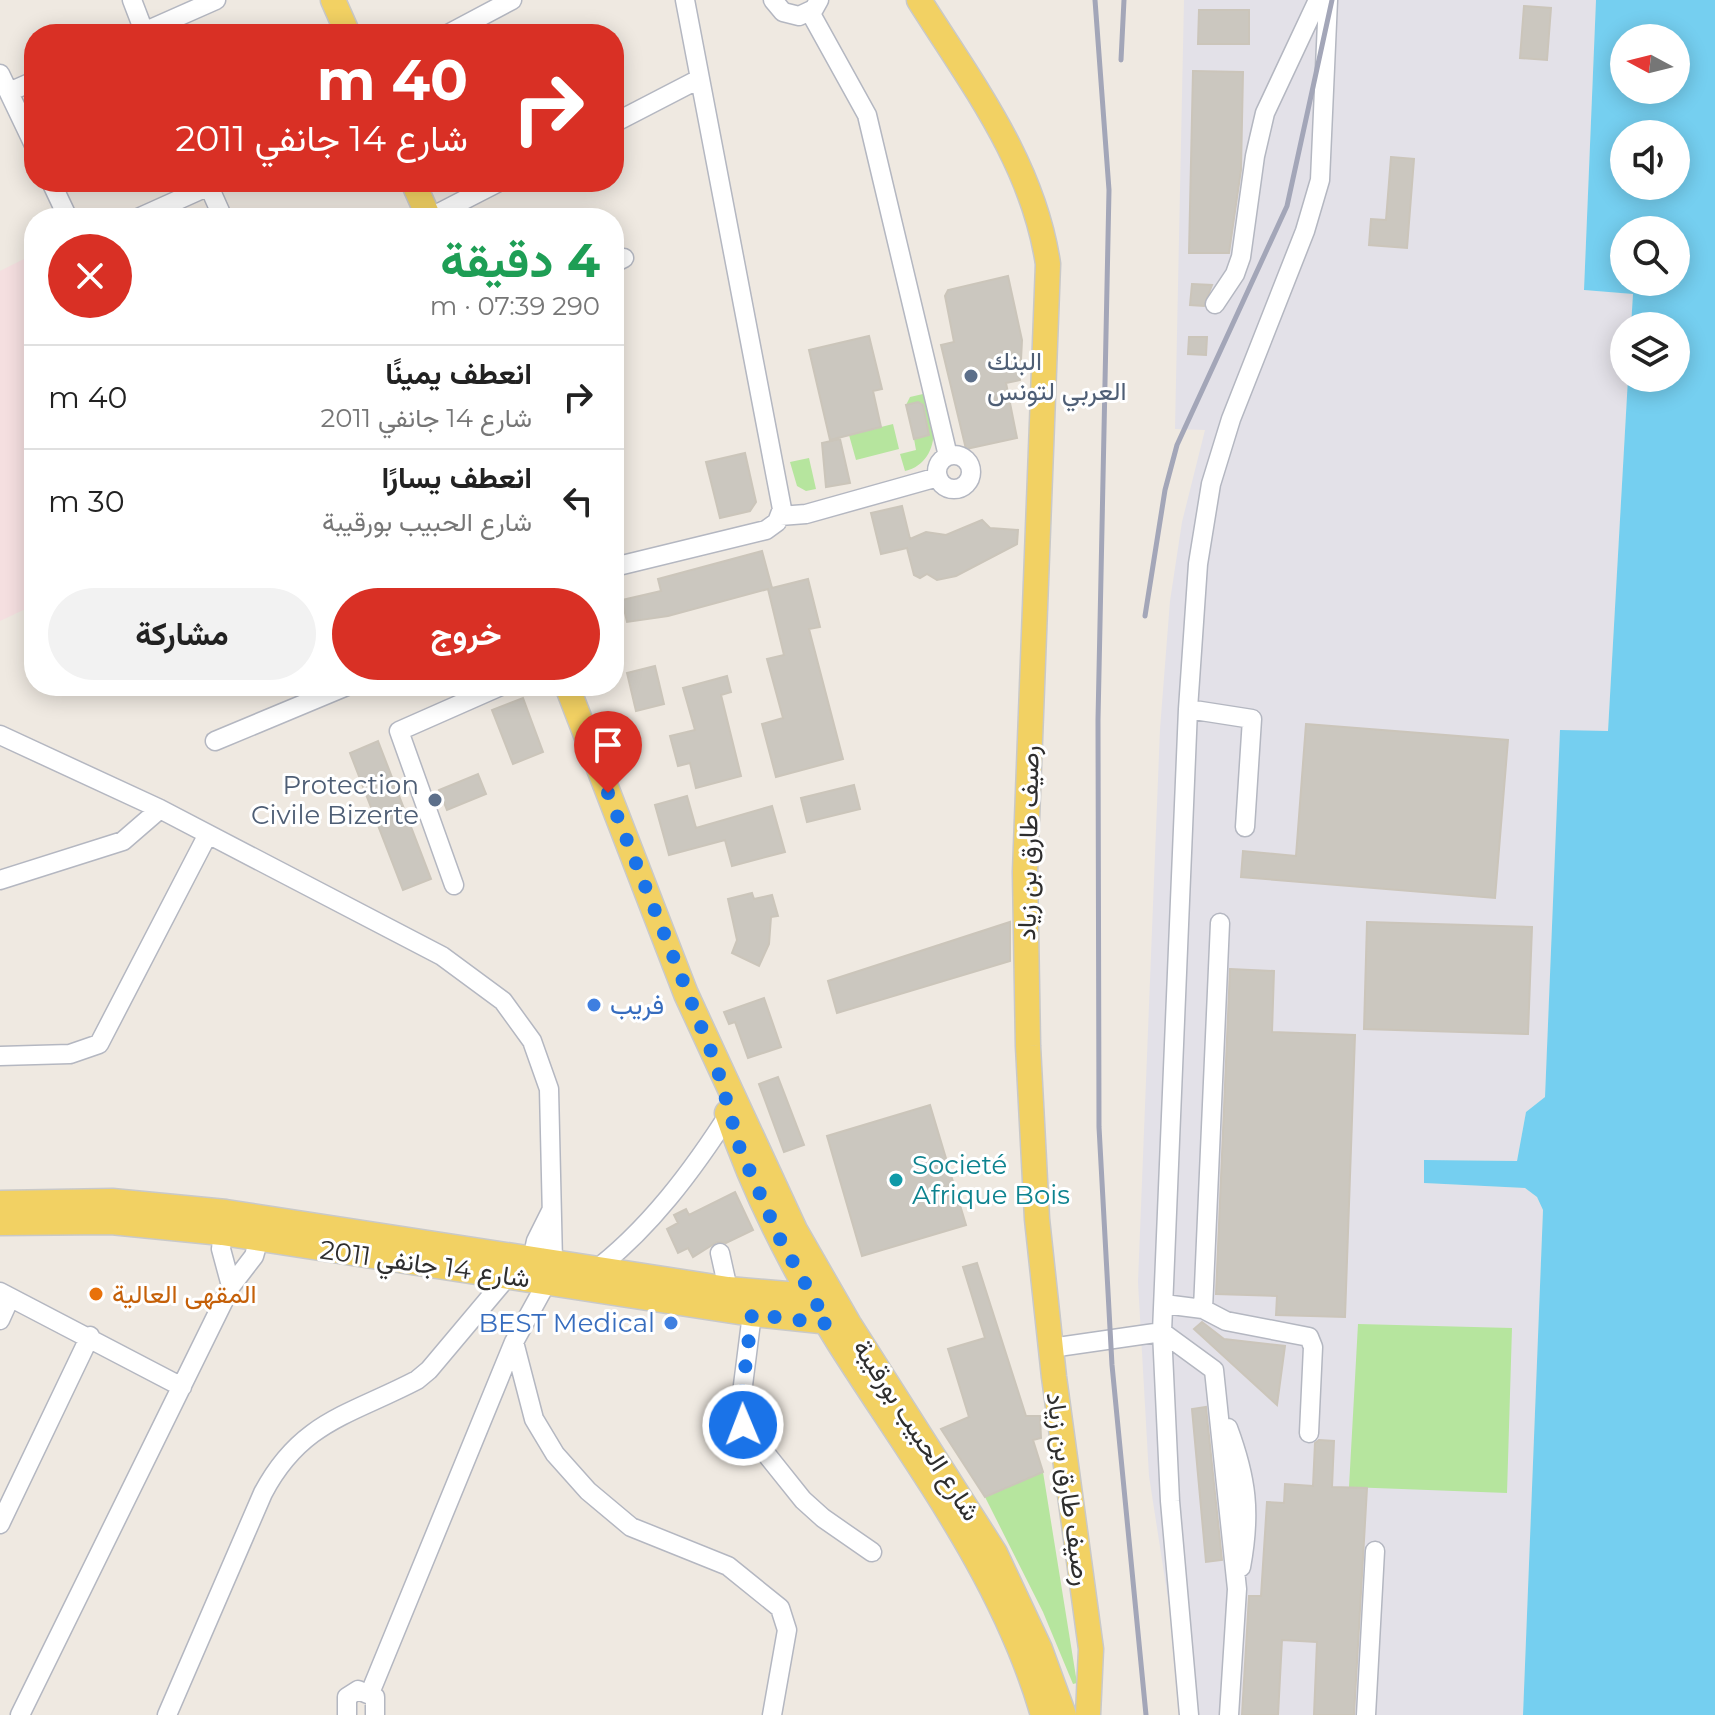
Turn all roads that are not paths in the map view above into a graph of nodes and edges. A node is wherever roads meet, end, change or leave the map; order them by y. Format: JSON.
{"nodes":[{"id":1,"x":132,"y":0,"type":"edge"},
{"id":2,"x":216,"y":0,"type":"edge"},
{"id":3,"x":333,"y":0,"type":"edge"},
{"id":4,"x":512,"y":0,"type":"edge"},
{"id":5,"x":685,"y":0,"type":"edge"},
{"id":6,"x":773,"y":0,"type":"edge"},
{"id":7,"x":919,"y":0,"type":"edge"},
{"id":8,"x":1318,"y":0,"type":"edge"},
{"id":9,"x":1328,"y":0,"type":"edge"},
{"id":10,"x":814,"y":6,"type":"edge"},
{"id":11,"x":140,"y":24,"type":"edge"},
{"id":12,"x":163,"y":24,"type":"edge"},
{"id":13,"x":344,"y":24,"type":"edge"},
{"id":14,"x":467,"y":24,"type":"edge"},
{"id":15,"x":699,"y":79,"type":"junction"},
{"id":16,"x":3,"y":81,"type":"edge"},
{"id":17,"x":24,"y":81,"type":"edge"},
{"id":18,"x":624,"y":118,"type":"edge"},
{"id":19,"x":24,"y":124,"type":"edge"},
{"id":20,"x":192,"y":192,"type":"edge"},
{"id":21,"x":480,"y":192,"type":"edge"},
{"id":22,"x":159,"y":208,"type":"edge"},
{"id":23,"x":448,"y":208,"type":"edge"},
{"id":24,"x":1215,"y":304,"type":"dead end"},
{"id":25,"x":948,"y":456,"type":"junction"},
{"id":26,"x":938,"y":477,"type":"junction"},
{"id":27,"x":780,"y":516,"type":"junction"},
{"id":28,"x":624,"y":565,"type":"edge"},
{"id":29,"x":323,"y":696,"type":"edge"},
{"id":30,"x":478,"y":696,"type":"edge"},
{"id":31,"x":571,"y":696,"type":"edge"},
{"id":32,"x":1188,"y":709,"type":"junction"},
{"id":33,"x":0,"y":735,"type":"edge"},
{"id":34,"x":215,"y":741,"type":"dead end"},
{"id":35,"x":160,"y":809,"type":"junction"},
{"id":36,"x":1245,"y":827,"type":"dead end"},
{"id":37,"x":208,"y":834,"type":"junction"},
{"id":38,"x":0,"y":880,"type":"edge"},
{"id":39,"x":454,"y":885,"type":"dead end"},
{"id":40,"x":1220,"y":923,"type":"dead end"},
{"id":41,"x":0,"y":1056,"type":"edge"},
{"id":42,"x":733,"y":1108,"type":"junction"},
{"id":43,"x":0,"y":1203,"type":"edge"},
{"id":44,"x":224,"y":1222,"type":"junction"},
{"id":45,"x":0,"y":1223,"type":"edge"},
{"id":46,"x":262,"y":1228,"type":"junction"},
{"id":47,"x":720,"y":1253,"type":"dead end"},
{"id":48,"x":597,"y":1269,"type":"junction"},
{"id":49,"x":534,"y":1271,"type":"junction"},
{"id":50,"x":231,"y":1286,"type":"junction"},
{"id":51,"x":574,"y":1286,"type":"junction"},
{"id":52,"x":728,"y":1289,"type":"junction"},
{"id":53,"x":5,"y":1295,"type":"edge"},
{"id":54,"x":823,"y":1298,"type":"junction"},
{"id":55,"x":1164,"y":1304,"type":"junction"},
{"id":56,"x":1203,"y":1309,"type":"junction"},
{"id":57,"x":752,"y":1314,"type":"junction"},
{"id":58,"x":0,"y":1320,"type":"edge"},
{"id":59,"x":838,"y":1324,"type":"junction"},
{"id":60,"x":1162,"y":1332,"type":"junction"},
{"id":61,"x":90,"y":1336,"type":"junction"},
{"id":62,"x":514,"y":1342,"type":"junction"},
{"id":63,"x":1051,"y":1348,"type":"junction"},
{"id":64,"x":182,"y":1387,"type":"junction"},
{"id":65,"x":1309,"y":1433,"type":"dead end"},
{"id":66,"x":0,"y":1524,"type":"edge"},
{"id":67,"x":1375,"y":1551,"type":"dead end"},
{"id":68,"x":872,"y":1552,"type":"dead end"},
{"id":69,"x":370,"y":1693,"type":"junction"},
{"id":70,"x":20,"y":1715,"type":"edge"},
{"id":71,"x":167,"y":1715,"type":"edge"},
{"id":72,"x":347,"y":1715,"type":"edge"},
{"id":73,"x":375,"y":1715,"type":"edge"},
{"id":74,"x":772,"y":1715,"type":"edge"},
{"id":75,"x":1043,"y":1715,"type":"edge"},
{"id":76,"x":1064,"y":1715,"type":"edge"},
{"id":77,"x":1088,"y":1715,"type":"edge"},
{"id":78,"x":1189,"y":1715,"type":"edge"},
{"id":79,"x":1229,"y":1715,"type":"edge"},
{"id":80,"x":1366,"y":1715,"type":"edge"}],
"edges":[{"from":1,"to":11,"type":"street"},
{"from":2,"to":12,"type":"street"},
{"from":3,"to":13,"type":"main road"},
{"from":4,"to":14,"type":"street"},
{"from":5,"to":15,"type":"street"},
{"from":6,"to":10,"type":"street"},
{"from":7,"to":63,"type":"main road","name":"رصيف طارق بن زياد"},
{"from":8,"to":24,"type":"street"},
{"from":9,"to":32,"type":"street"},
{"from":10,"to":25,"type":"street"},
{"from":15,"to":18,"type":"street"},
{"from":15,"to":27,"type":"street"},
{"from":16,"to":17,"type":"street"},
{"from":16,"to":19,"type":"street"},
{"from":20,"to":22,"type":"street"},
{"from":21,"to":23,"type":"street"},
{"from":25,"to":26,"type":"street"},
{"from":25,"to":26,"type":"street"},
{"from":26,"to":27,"type":"street"},
{"from":27,"to":28,"type":"street"},
{"from":29,"to":34,"type":"street"},
{"from":30,"to":39,"type":"street"},
{"from":31,"to":42,"type":"main road","name":"شارع الحبيب بورقيبة"},
{"from":32,"to":36,"type":"street"},
{"from":32,"to":55,"type":"street"},
{"from":33,"to":35,"type":"street"},
{"from":35,"to":37,"type":"street"},
{"from":35,"to":38,"type":"street"},
{"from":37,"to":41,"type":"street"},
{"from":37,"to":49,"type":"street"},
{"from":40,"to":56,"type":"street"},
{"from":42,"to":48,"type":"street"},
{"from":42,"to":54,"type":"main road","name":"شارع الحبيب بورقيبة"},
{"from":43,"to":44,"type":"main road","name":"شارع 14 جانفي 2011"},
{"from":44,"to":45,"type":"main road","name":"شارع 14 جانفي 2011"},
{"from":44,"to":46,"type":"main road","name":"شارع 14 جانفي 2011"},
{"from":44,"to":50,"type":"street"},
{"from":46,"to":49,"type":"main road","name":"شارع 14 جانفي 2011"},
{"from":46,"to":50,"type":"street"},
{"from":47,"to":52,"type":"street"},
{"from":48,"to":49,"type":"main road","name":"شارع 14 جانفي 2011"},
{"from":48,"to":51,"type":"street"},
{"from":48,"to":52,"type":"main road","name":"شارع 14 جانفي 2011"},
{"from":49,"to":51,"type":"main road","name":"شارع 14 جانفي 2011"},
{"from":49,"to":62,"type":"street"},
{"from":49,"to":71,"type":"street"},
{"from":50,"to":64,"type":"street"},
{"from":51,"to":57,"type":"main road","name":"شارع 14 جانفي 2011"},
{"from":52,"to":54,"type":"main road","name":"شارع 14 جانفي 2011"},
{"from":53,"to":58,"type":"street"},
{"from":53,"to":61,"type":"street"},
{"from":54,"to":59,"type":"main road","name":"شارع الحبيب بورقيبة"},
{"from":55,"to":56,"type":"street"},
{"from":55,"to":60,"type":"street"},
{"from":56,"to":65,"type":"street"},
{"from":57,"to":59,"type":"main road","name":"شارع 14 جانفي 2011"},
{"from":57,"to":68,"type":"street"},
{"from":59,"to":75,"type":"main road","name":"شارع الحبيب بورقيبة"},
{"from":59,"to":76,"type":"main road","name":"شارع الحبيب بورقيبة"},
{"from":60,"to":63,"type":"street"},
{"from":60,"to":78,"type":"street"},
{"from":60,"to":79,"type":"street"},
{"from":61,"to":64,"type":"street"},
{"from":61,"to":66,"type":"street"},
{"from":62,"to":69,"type":"street"},
{"from":62,"to":74,"type":"street"},
{"from":63,"to":77,"type":"main road","name":"رصيف طارق بن زياد"},
{"from":64,"to":70,"type":"street"},
{"from":67,"to":80,"type":"street"},
{"from":69,"to":72,"type":"street"},
{"from":69,"to":73,"type":"street"}]}
